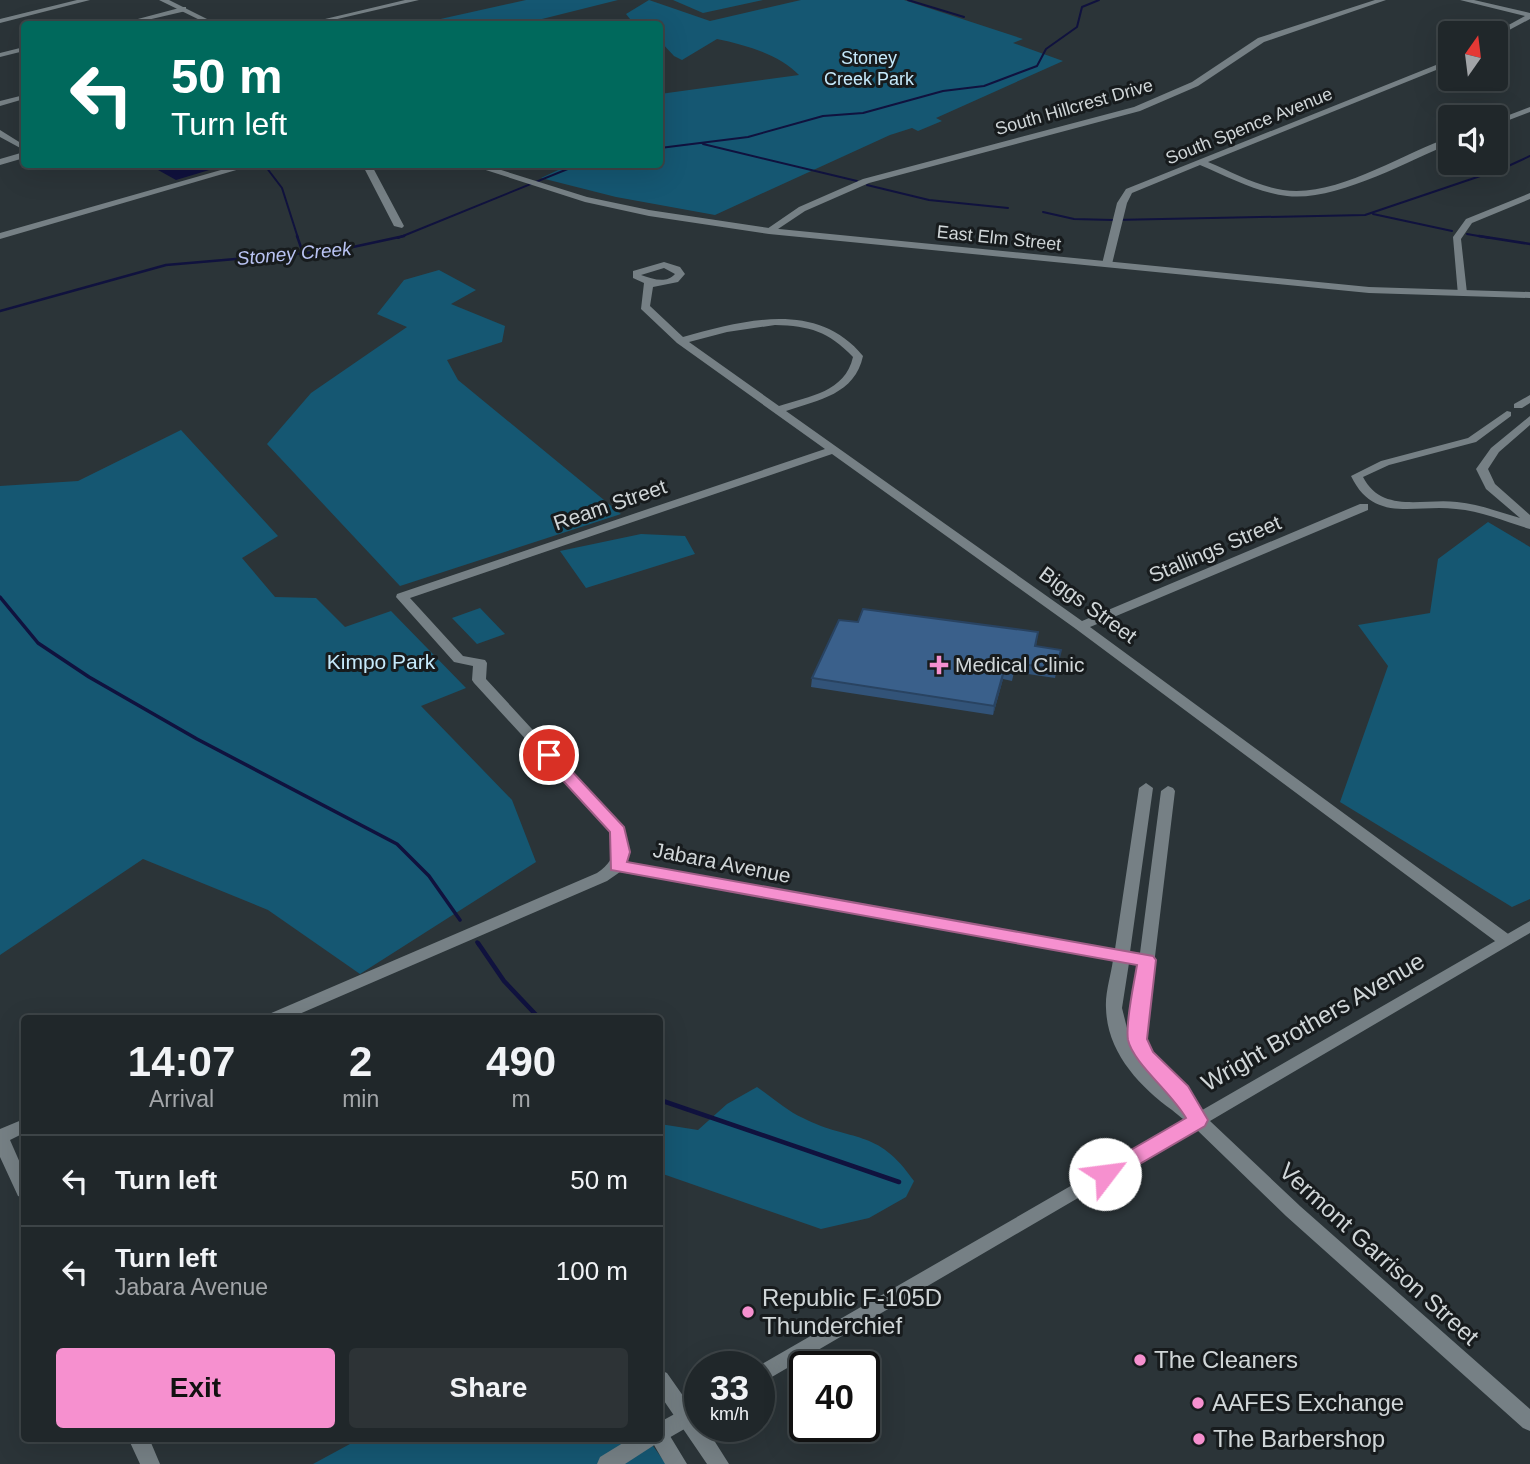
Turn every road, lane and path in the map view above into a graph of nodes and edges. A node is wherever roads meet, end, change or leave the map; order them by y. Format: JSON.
{"nodes":[{"id":1,"x":86,"y":0,"type":"edge"},
{"id":2,"x":163,"y":0,"type":"edge"},
{"id":3,"x":368,"y":0,"type":"edge"},
{"id":4,"x":415,"y":0,"type":"edge"},
{"id":5,"x":1382,"y":0,"type":"edge"},
{"id":6,"x":1464,"y":0,"type":"edge"},
{"id":7,"x":383,"y":7,"type":"junction"},
{"id":8,"x":183,"y":9,"type":"junction"},
{"id":9,"x":1530,"y":15,"type":"edge"},
{"id":10,"x":0,"y":21,"type":"edge"},
{"id":11,"x":135,"y":21,"type":"edge"},
{"id":12,"x":207,"y":21,"type":"edge"},
{"id":13,"x":321,"y":21,"type":"edge"},
{"id":14,"x":1508,"y":28,"type":"edge"},
{"id":15,"x":21,"y":50,"type":"edge"},
{"id":16,"x":0,"y":55,"type":"edge"},
{"id":17,"x":1438,"y":66,"type":"edge"},
{"id":18,"x":21,"y":98,"type":"edge"},
{"id":19,"x":0,"y":104,"type":"edge"},
{"id":20,"x":1530,"y":109,"type":"edge"},
{"id":21,"x":1508,"y":118,"type":"edge"},
{"id":22,"x":0,"y":133,"type":"edge"},
{"id":23,"x":21,"y":146,"type":"edge"},
{"id":24,"x":1438,"y":146,"type":"edge"},
{"id":25,"x":21,"y":156,"type":"edge"},
{"id":26,"x":0,"y":162,"type":"edge"},
{"id":27,"x":1199,"y":162,"type":"junction"},
{"id":28,"x":239,"y":168,"type":"edge"},
{"id":29,"x":368,"y":168,"type":"edge"},
{"id":30,"x":482,"y":168,"type":"edge"},
{"id":31,"x":1530,"y":196,"type":"edge"},
{"id":32,"x":399,"y":226,"type":"dead end"},
{"id":33,"x":769,"y":230,"type":"junction"},
{"id":34,"x":0,"y":236,"type":"edge"},
{"id":35,"x":1107,"y":264,"type":"junction"},
{"id":36,"x":649,"y":283,"type":"dead end"},
{"id":37,"x":1462,"y":293,"type":"junction"},
{"id":38,"x":1530,"y":295,"type":"edge"},
{"id":39,"x":681,"y":341,"type":"junction"},
{"id":40,"x":1530,"y":398,"type":"edge"},
{"id":41,"x":1518,"y":405,"type":"dead end"},
{"id":42,"x":778,"y":410,"type":"junction"},
{"id":43,"x":1507,"y":414,"type":"dead end"},
{"id":44,"x":1530,"y":419,"type":"edge"},
{"id":45,"x":832,"y":450,"type":"junction"},
{"id":46,"x":1364,"y":507,"type":"dead end"},
{"id":47,"x":1530,"y":524,"type":"edge"},
{"id":48,"x":1081,"y":626,"type":"junction"},
{"id":49,"x":1146,"y":788,"type":"dead end"},
{"id":50,"x":1168,"y":791,"type":"dead end"},
{"id":51,"x":617,"y":866,"type":"junction"},
{"id":52,"x":1530,"y":926,"type":"edge"},
{"id":53,"x":1505,"y":940,"type":"junction"},
{"id":54,"x":1122,"y":956,"type":"junction"},
{"id":55,"x":1146,"y":960,"type":"junction"},
{"id":56,"x":282,"y":1015,"type":"edge"},
{"id":57,"x":1198,"y":1120,"type":"junction"},
{"id":58,"x":21,"y":1127,"type":"edge"},
{"id":59,"x":0,"y":1137,"type":"edge"},
{"id":60,"x":21,"y":1184,"type":"edge"},
{"id":61,"x":775,"y":1366,"type":"edge"},
{"id":62,"x":663,"y":1382,"type":"edge"},
{"id":63,"x":684,"y":1404,"type":"edge"},
{"id":64,"x":684,"y":1418,"type":"edge"},
{"id":65,"x":1530,"y":1422,"type":"edge"},
{"id":66,"x":663,"y":1431,"type":"edge"},
{"id":67,"x":140,"y":1442,"type":"edge"},
{"id":68,"x":643,"y":1442,"type":"edge"},
{"id":69,"x":663,"y":1442,"type":"edge"},
{"id":70,"x":708,"y":1442,"type":"edge"},
{"id":71,"x":150,"y":1464,"type":"edge"},
{"id":72,"x":607,"y":1464,"type":"edge"},
{"id":73,"x":677,"y":1464,"type":"edge"},
{"id":74,"x":719,"y":1464,"type":"edge"}],
"edges":[{"from":1,"to":10,"type":"street"},
{"from":2,"to":8,"type":"street"},
{"from":3,"to":7,"type":"street"},
{"from":4,"to":7,"type":"street"},
{"from":5,"to":33,"type":"street","name":"South Hillcrest Drive"},
{"from":6,"to":9,"type":"street"},
{"from":7,"to":13,"type":"street"},
{"from":8,"to":11,"type":"street"},
{"from":8,"to":12,"type":"street"},
{"from":9,"to":14,"type":"street"},
{"from":15,"to":16,"type":"street"},
{"from":17,"to":27,"type":"street","name":"South Spence Avenue"},
{"from":18,"to":19,"type":"street"},
{"from":20,"to":21,"type":"street"},
{"from":22,"to":23,"type":"street"},
{"from":24,"to":27,"type":"street"},
{"from":25,"to":26,"type":"street"},
{"from":27,"to":35,"type":"street","name":"South Spence Avenue"},
{"from":28,"to":34,"type":"street"},
{"from":29,"to":32,"type":"street"},
{"from":30,"to":33,"type":"street","name":"East Elm Street"},
{"from":31,"to":37,"type":"street"},
{"from":33,"to":35,"type":"street","name":"East Elm Street"},
{"from":35,"to":37,"type":"street","name":"East Elm Street"},
{"from":36,"to":39,"type":"street","name":"Biggs Street"},
{"from":37,"to":38,"type":"street","name":"East Elm Street"},
{"from":39,"to":42,"type":"street","name":"Biggs Street"},
{"from":39,"to":42,"type":"street"},
{"from":40,"to":41,"type":"street"},
{"from":42,"to":45,"type":"street","name":"Biggs Street"},
{"from":43,"to":47,"type":"street"},
{"from":44,"to":47,"type":"street"},
{"from":45,"to":48,"type":"street","name":"Biggs Street"},
{"from":45,"to":51,"type":"street","name":"Ream Street"},
{"from":46,"to":48,"type":"street","name":"Stallings Street"},
{"from":48,"to":53,"type":"street","name":"Biggs Street"},
{"from":49,"to":54,"type":"street"},
{"from":50,"to":55,"type":"street"},
{"from":51,"to":54,"type":"street","name":"Jabara Avenue"},
{"from":51,"to":56,"type":"street"},
{"from":52,"to":53,"type":"street","name":"Wright Brothers Avenue"},
{"from":53,"to":57,"type":"street","name":"Wright Brothers Avenue"},
{"from":54,"to":55,"type":"street","name":"Jabara Avenue"},
{"from":54,"to":57,"type":"street"},
{"from":55,"to":57,"type":"street"},
{"from":57,"to":61,"type":"street","name":"Wright Brothers Avenue"},
{"from":57,"to":65,"type":"street","name":"Vermont Garrison Street"},
{"from":58,"to":59,"type":"street"},
{"from":59,"to":60,"type":"street"},
{"from":62,"to":63,"type":"street"},
{"from":64,"to":66,"type":"street"},
{"from":67,"to":71,"type":"street"},
{"from":68,"to":72,"type":"street"},
{"from":69,"to":73,"type":"street"},
{"from":70,"to":74,"type":"street"}]}
